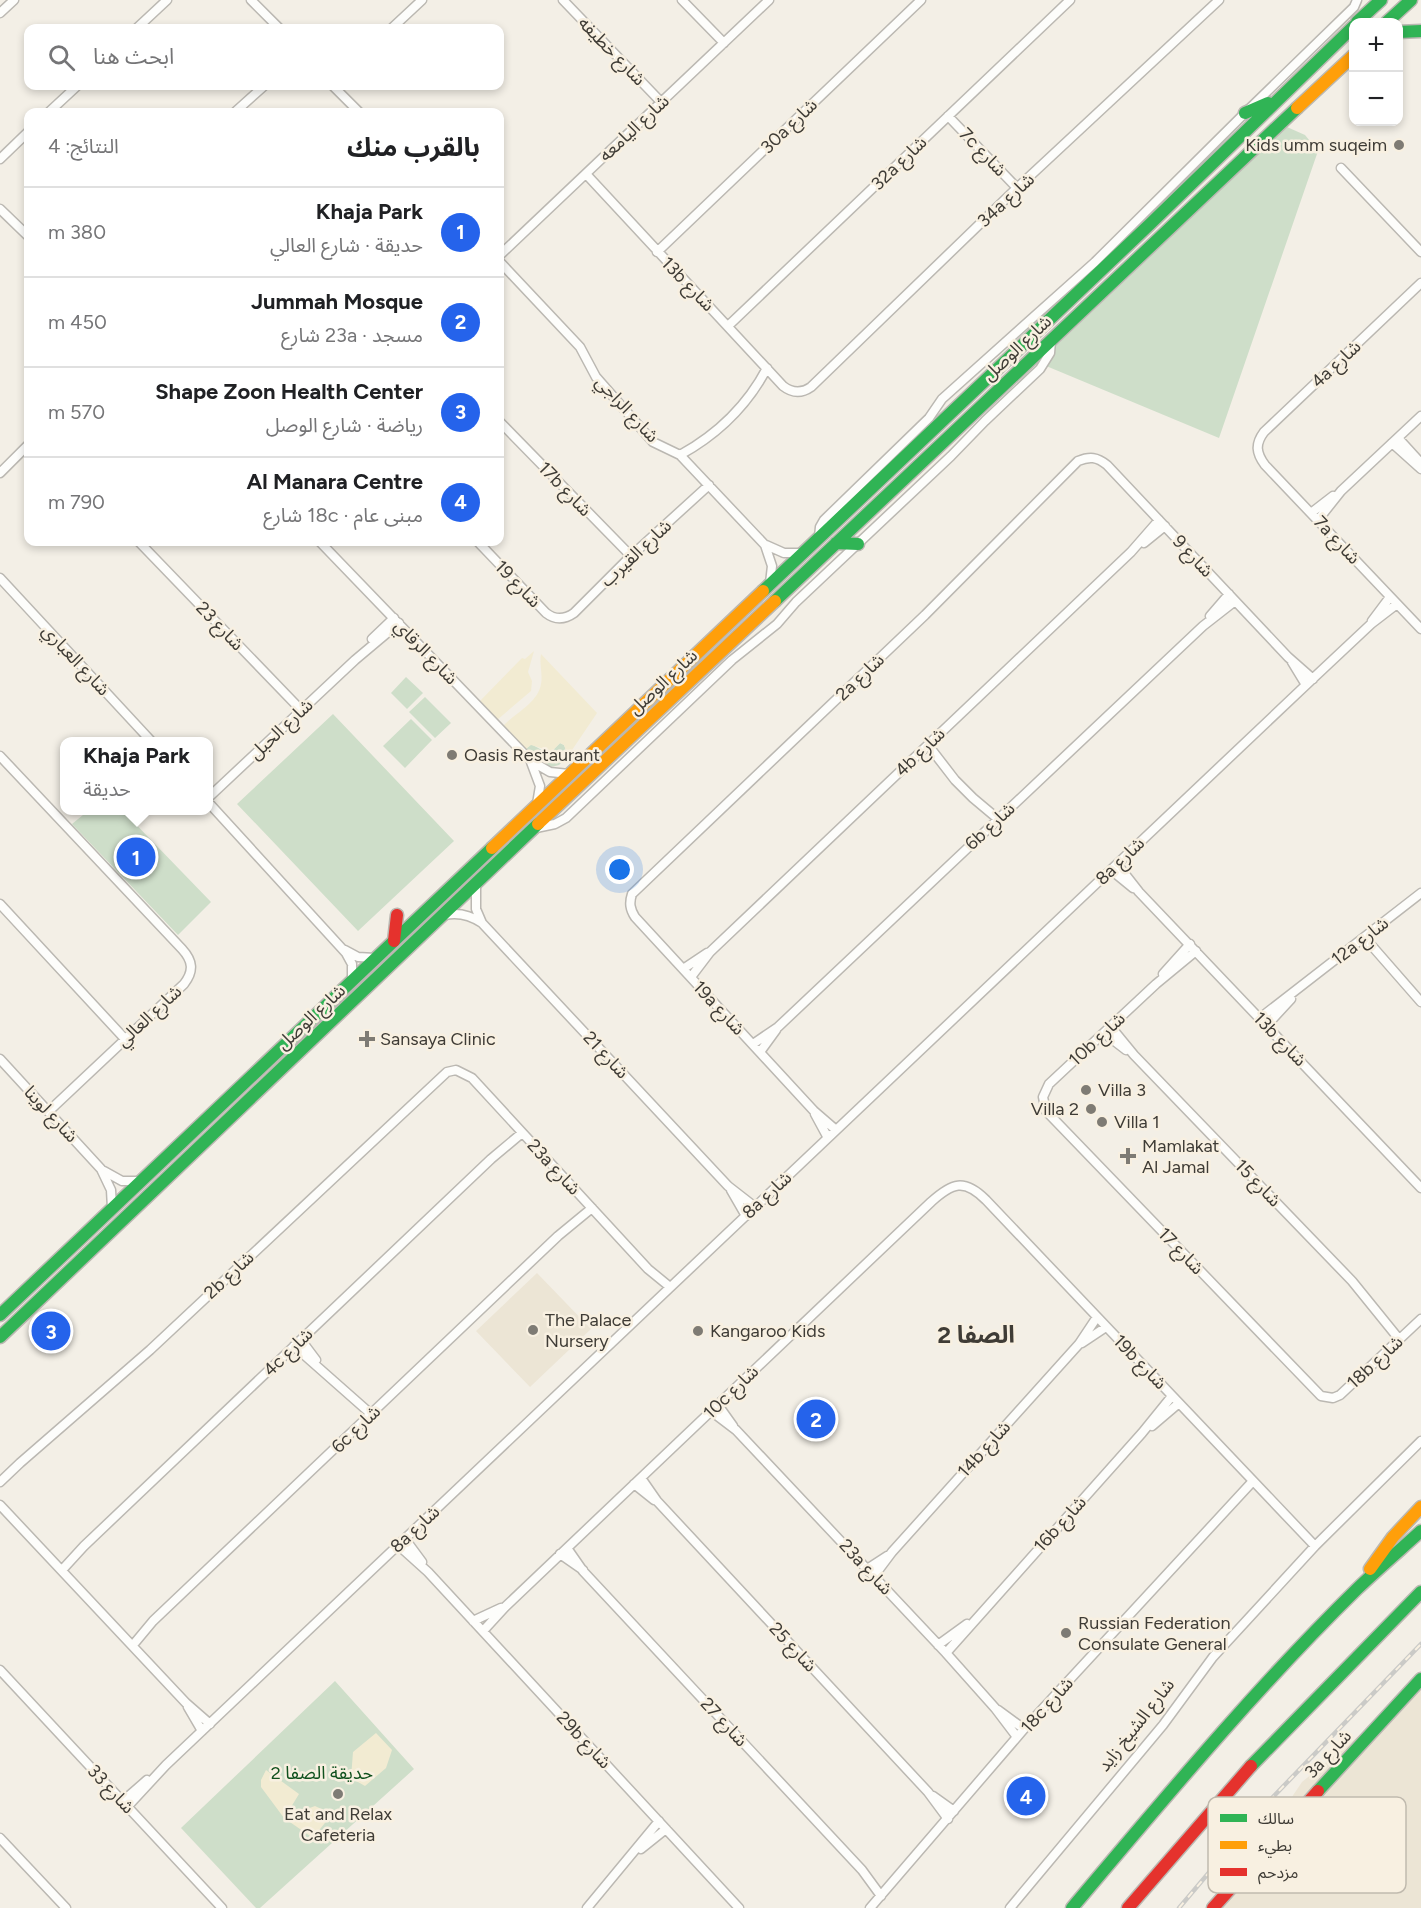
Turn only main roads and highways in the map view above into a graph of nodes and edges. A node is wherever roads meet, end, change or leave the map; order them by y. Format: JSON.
{"nodes":[{"id":1,"x":1367,"y":0,"type":"edge"},
{"id":2,"x":1381,"y":0,"type":"edge"},
{"id":3,"x":1399,"y":0,"type":"edge"},
{"id":4,"x":1410,"y":0,"type":"edge"},
{"id":5,"x":1421,"y":12,"type":"edge"},
{"id":6,"x":1359,"y":18,"type":"edge"},
{"id":7,"x":1361,"y":18,"type":"edge"},
{"id":8,"x":1381,"y":18,"type":"edge"},
{"id":9,"x":1392,"y":18,"type":"edge"},
{"id":10,"x":1349,"y":30,"type":"edge"},
{"id":11,"x":1421,"y":31,"type":"edge"},
{"id":12,"x":1403,"y":32,"type":"edge"},
{"id":13,"x":1349,"y":49,"type":"edge"},
{"id":14,"x":1349,"y":59,"type":"edge"},
{"id":15,"x":1349,"y":65,"type":"edge"},
{"id":16,"x":1336,"y":71,"type":"junction"},
{"id":17,"x":1322,"y":84,"type":"junction"},
{"id":18,"x":1276,"y":100,"type":"junction"},
{"id":19,"x":1245,"y":113,"type":"road end"},
{"id":20,"x":836,"y":543,"type":"junction"},
{"id":21,"x":858,"y":544,"type":"road end"},
{"id":22,"x":397,"y":915,"type":"dead end"},
{"id":23,"x":394,"y":942,"type":"junction"},
{"id":24,"x":165,"y":1160,"type":"junction"},
{"id":25,"x":175,"y":1171,"type":"junction"},
{"id":26,"x":125,"y":1218,"type":"junction"},
{"id":27,"x":122,"y":1234,"type":"dead end"},
{"id":28,"x":0,"y":1315,"type":"edge"},
{"id":29,"x":0,"y":1337,"type":"edge"},
{"id":30,"x":1421,"y":1507,"type":"edge"},
{"id":31,"x":1421,"y":1531,"type":"edge"},
{"id":32,"x":1358,"y":1588,"type":"junction"},
{"id":33,"x":1421,"y":1592,"type":"edge"},
{"id":34,"x":1421,"y":1679,"type":"edge"},
{"id":35,"x":1224,"y":1797,"type":"edge"},
{"id":36,"x":1312,"y":1797,"type":"edge"},
{"id":37,"x":1208,"y":1815,"type":"edge"},
{"id":38,"x":1225,"y":1893,"type":"edge"},
{"id":39,"x":1072,"y":1908,"type":"edge"},
{"id":40,"x":1128,"y":1908,"type":"edge"},
{"id":41,"x":1213,"y":1908,"type":"edge"}],
"edges":[{"from":1,"to":6,"type":"main road"},
{"from":2,"to":7,"type":"main road"},
{"from":3,"to":8,"type":"main road"},
{"from":4,"to":5,"type":"main road"},
{"from":4,"to":9,"type":"main road"},
{"from":10,"to":18,"type":"main road","name":"شارع الوصل"},
{"from":11,"to":12,"type":"main road"},
{"from":13,"to":17,"type":"main road"},
{"from":14,"to":16,"type":"main road","name":"شارع الوصل"},
{"from":15,"to":16,"type":"main road"},
{"from":16,"to":17,"type":"main road","name":"شارع الوصل"},
{"from":17,"to":20,"type":"main road","name":"شارع الوصل"},
{"from":18,"to":19,"type":"main road"},
{"from":18,"to":23,"type":"main road","name":"شارع الوصل"},
{"from":20,"to":21,"type":"main road"},
{"from":20,"to":25,"type":"main road","name":"شارع الوصل"},
{"from":22,"to":23,"type":"main road"},
{"from":23,"to":24,"type":"main road","name":"شارع الوصل"},
{"from":24,"to":25,"type":"main road"},
{"from":24,"to":28,"type":"main road","name":"شارع الوصل"},
{"from":25,"to":26,"type":"main road","name":"شارع الوصل"},
{"from":26,"to":27,"type":"main road"},
{"from":26,"to":29,"type":"main road","name":"شارع الوصل"},
{"from":30,"to":32,"type":"main road"},
{"from":31,"to":32,"type":"main road"},
{"from":32,"to":39,"type":"main road"},
{"from":33,"to":35,"type":"main road"},
{"from":34,"to":36,"type":"main road","name":"3a شارع"},
{"from":37,"to":40,"type":"main road"},
{"from":38,"to":41,"type":"main road","name":"3a شارع"}]}
